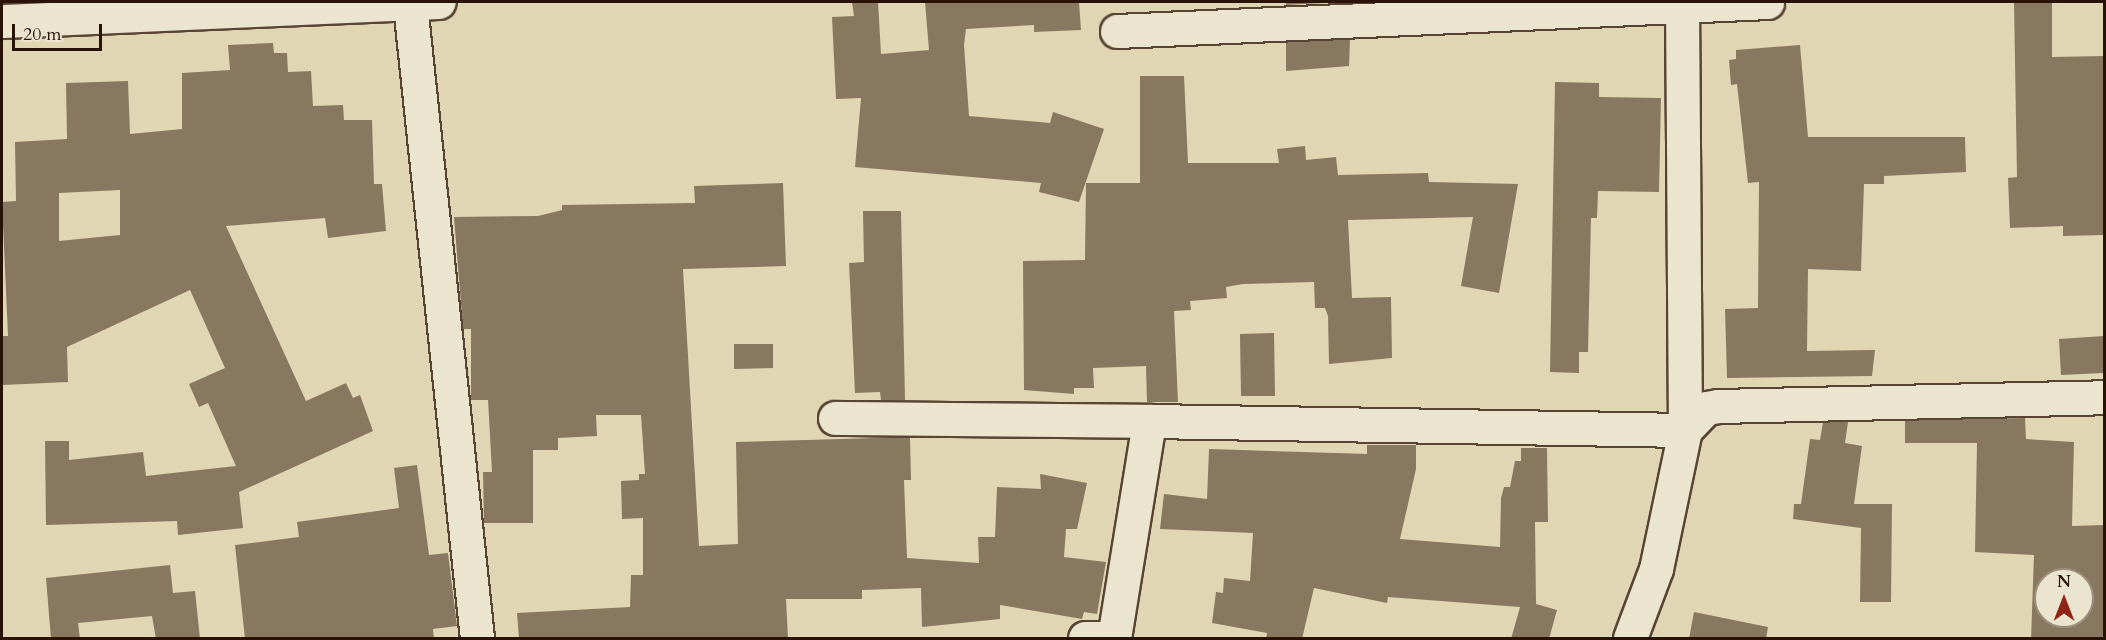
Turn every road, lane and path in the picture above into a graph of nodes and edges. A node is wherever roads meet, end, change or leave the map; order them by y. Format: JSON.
{"nodes":[{"id":1,"x":1767,"y":2,"type":"edge"},
{"id":2,"x":424,"y":3,"type":"edge"},
{"id":3,"x":1682,"y":6,"type":"junction"},
{"id":4,"x":1232,"y":12,"type":"edge"},
{"id":5,"x":2,"y":21,"type":"edge"},
{"id":6,"x":1117,"y":31,"type":"dead end"},
{"id":7,"x":2104,"y":397,"type":"edge"},
{"id":8,"x":835,"y":418,"type":"dead end"},
{"id":9,"x":1149,"y":421,"type":"junction"},
{"id":10,"x":1685,"y":430,"type":"junction"},
{"id":11,"x":1114,"y":638,"type":"edge"},
{"id":12,"x":477,"y":639,"type":"edge"},
{"id":13,"x":1085,"y":639,"type":"edge"},
{"id":14,"x":1630,"y":639,"type":"edge"}],
"edges":[{"from":1,"to":3,"type":"street"},
{"from":2,"to":5,"type":"street"},
{"from":2,"to":12,"type":"street"},
{"from":3,"to":4,"type":"street"},
{"from":3,"to":10,"type":"street"},
{"from":4,"to":6,"type":"street"},
{"from":7,"to":10,"type":"street"},
{"from":8,"to":9,"type":"street"},
{"from":9,"to":10,"type":"street"},
{"from":9,"to":11,"type":"street"},
{"from":10,"to":14,"type":"street"},
{"from":11,"to":13,"type":"street"}]}
